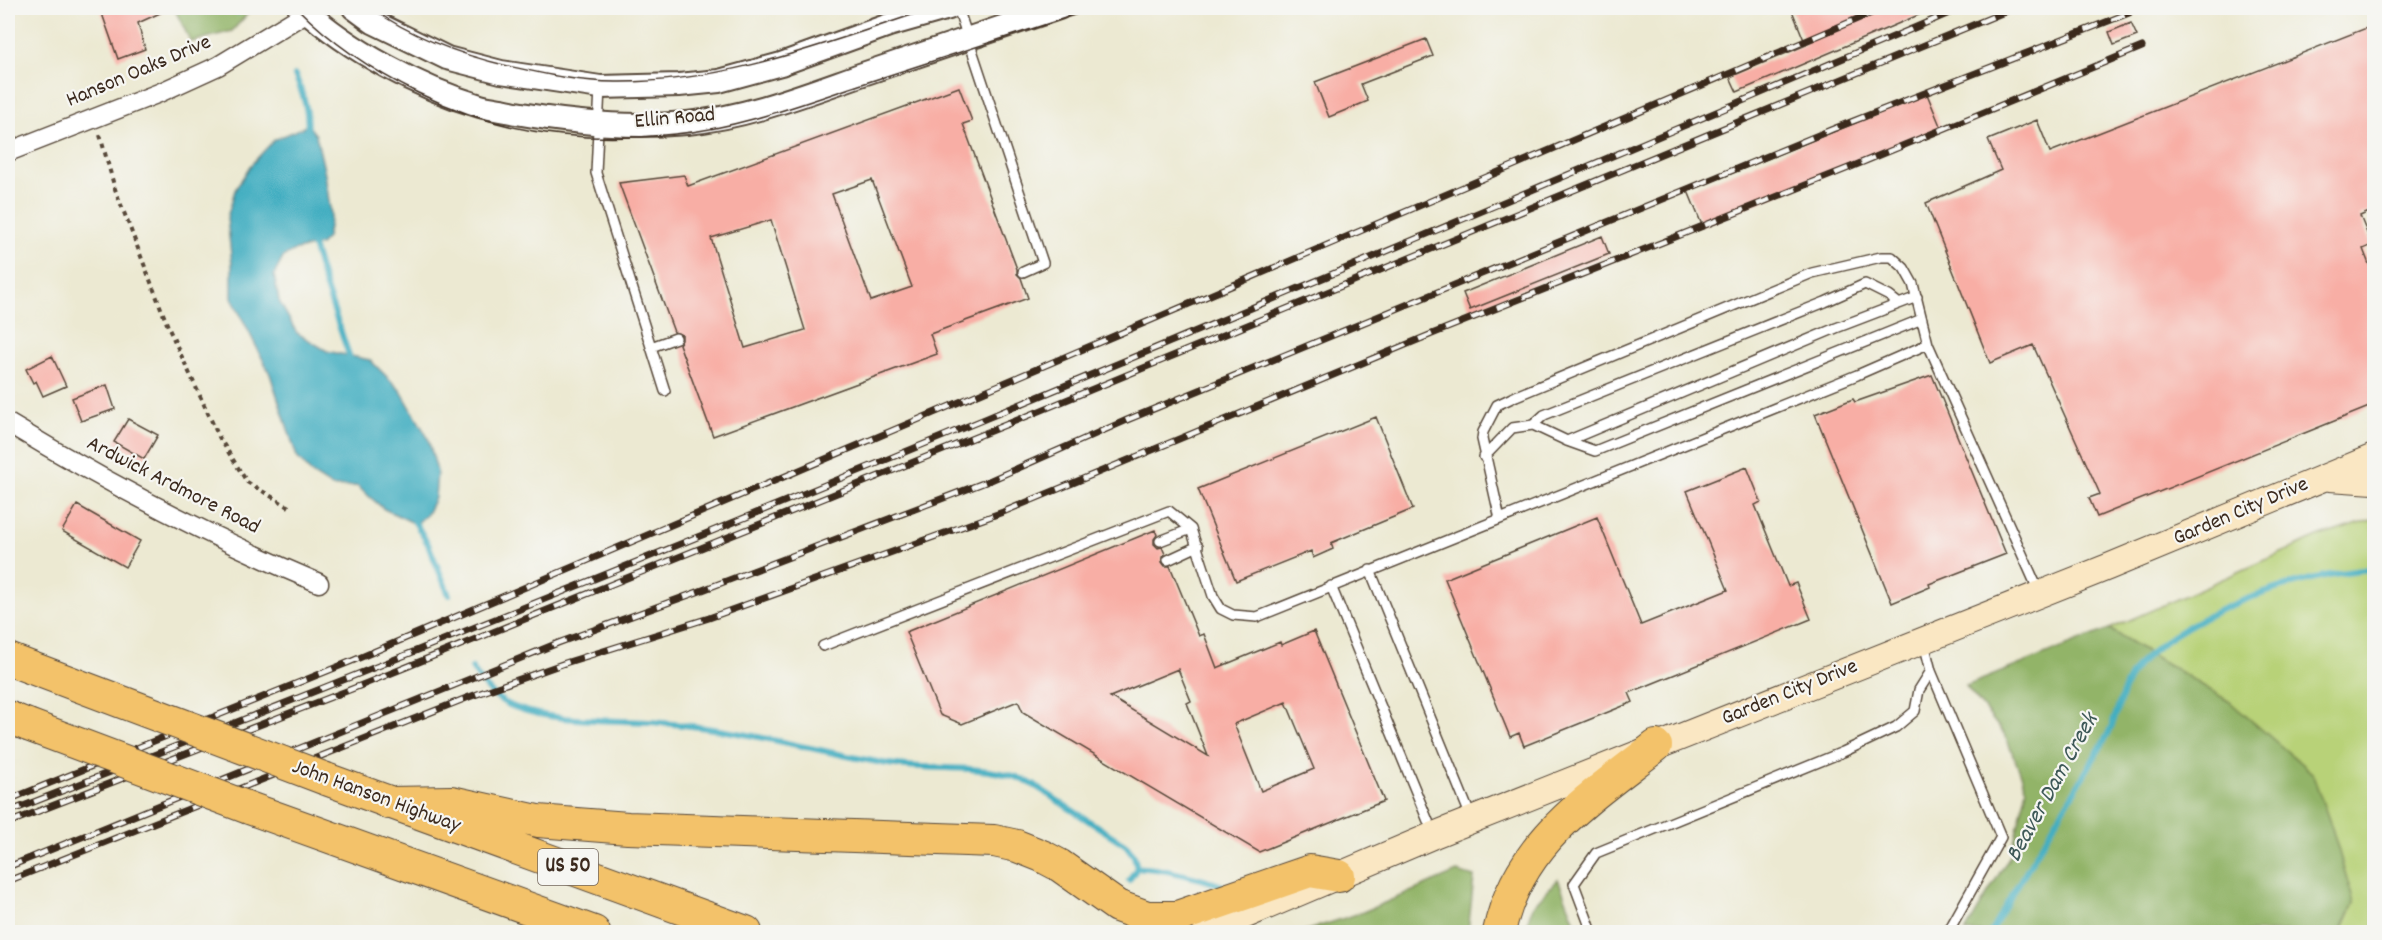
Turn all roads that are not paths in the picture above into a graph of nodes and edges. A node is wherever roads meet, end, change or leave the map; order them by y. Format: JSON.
{"nodes":[{"id":1,"x":354,"y":8,"type":"edge"},
{"id":2,"x":949,"y":8,"type":"edge"},
{"id":3,"x":958,"y":8,"type":"edge"},
{"id":4,"x":1059,"y":8,"type":"edge"},
{"id":5,"x":308,"y":9,"type":"edge"},
{"id":6,"x":969,"y":38,"type":"junction"},
{"id":7,"x":600,"y":87,"type":"junction"},
{"id":8,"x":597,"y":124,"type":"junction"},
{"id":9,"x":8,"y":152,"type":"edge"},
{"id":10,"x":1023,"y":272,"type":"dead end"},
{"id":11,"x":1917,"y":297,"type":"junction"},
{"id":12,"x":1898,"y":303,"type":"junction"},
{"id":13,"x":1922,"y":319,"type":"junction"},
{"id":14,"x":676,"y":338,"type":"dead end"},
{"id":15,"x":1928,"y":344,"type":"junction"},
{"id":16,"x":651,"y":347,"type":"junction"},
{"id":17,"x":666,"y":391,"type":"dead end"},
{"id":18,"x":8,"y":423,"type":"edge"},
{"id":19,"x":1533,"y":425,"type":"junction"},
{"id":20,"x":1567,"y":441,"type":"junction"},
{"id":21,"x":1485,"y":457,"type":"junction"},
{"id":22,"x":2374,"y":457,"type":"edge"},
{"id":23,"x":2324,"y":478,"type":"junction"},
{"id":24,"x":2374,"y":481,"type":"edge"},
{"id":25,"x":1500,"y":519,"type":"junction"},
{"id":26,"x":1191,"y":529,"type":"junction"},
{"id":27,"x":1160,"y":541,"type":"dead end"},
{"id":28,"x":1198,"y":546,"type":"junction"},
{"id":29,"x":1168,"y":560,"type":"dead end"},
{"id":30,"x":1370,"y":570,"type":"junction"},
{"id":31,"x":319,"y":583,"type":"dead end"},
{"id":32,"x":1331,"y":586,"type":"junction"},
{"id":33,"x":2040,"y":594,"type":"junction"},
{"id":34,"x":1924,"y":640,"type":"junction"},
{"id":35,"x":823,"y":646,"type":"dead end"},
{"id":36,"x":8,"y":658,"type":"edge"},
{"id":37,"x":1931,"y":671,"type":"junction"},
{"id":38,"x":14,"y":721,"type":"edge"},
{"id":39,"x":1656,"y":746,"type":"junction"},
{"id":40,"x":389,"y":803,"type":"junction"},
{"id":41,"x":1472,"y":820,"type":"junction"},
{"id":42,"x":1434,"y":835,"type":"junction"},
{"id":43,"x":1340,"y":876,"type":"junction"},
{"id":44,"x":594,"y":933,"type":"edge"},
{"id":45,"x":746,"y":933,"type":"edge"},
{"id":46,"x":1206,"y":933,"type":"edge"},
{"id":47,"x":1499,"y":933,"type":"edge"},
{"id":48,"x":1592,"y":933,"type":"edge"},
{"id":49,"x":1948,"y":933,"type":"edge"}],
"edges":[{"from":1,"to":7,"type":"street","name":"Ellin Road"},
{"from":2,"to":7,"type":"street","name":"Ellin Road"},
{"from":3,"to":6,"type":"lane"},
{"from":4,"to":6,"type":"street","name":"Ellin Road"},
{"from":5,"to":8,"type":"street","name":"Ellin Road"},
{"from":5,"to":9,"type":"street","name":"Hanson Oaks Drive"},
{"from":6,"to":8,"type":"street","name":"Ellin Road"},
{"from":6,"to":10,"type":"lane"},
{"from":7,"to":8,"type":"lane"},
{"from":8,"to":16,"type":"lane"},
{"from":11,"to":12,"type":"lane"},
{"from":11,"to":13,"type":"lane"},
{"from":11,"to":21,"type":"lane"},
{"from":12,"to":19,"type":"lane"},
{"from":12,"to":20,"type":"lane"},
{"from":13,"to":15,"type":"lane"},
{"from":13,"to":20,"type":"lane"},
{"from":14,"to":16,"type":"lane"},
{"from":15,"to":25,"type":"lane"},
{"from":15,"to":33,"type":"lane"},
{"from":16,"to":17,"type":"lane"},
{"from":18,"to":31,"type":"street","name":"Ardwick Ardmore Road"},
{"from":19,"to":20,"type":"lane"},
{"from":19,"to":21,"type":"lane"},
{"from":21,"to":25,"type":"lane"},
{"from":22,"to":23,"type":"main road","name":"Garden City Drive"},
{"from":23,"to":24,"type":"main road"},
{"from":23,"to":33,"type":"main road","name":"Garden City Drive"},
{"from":25,"to":30,"type":"lane"},
{"from":26,"to":27,"type":"lane"},
{"from":26,"to":28,"type":"lane"},
{"from":26,"to":35,"type":"lane"},
{"from":28,"to":29,"type":"lane"},
{"from":28,"to":32,"type":"lane"},
{"from":30,"to":32,"type":"lane"},
{"from":30,"to":41,"type":"lane"},
{"from":32,"to":42,"type":"lane"},
{"from":33,"to":34,"type":"main road","name":"Garden City Drive"},
{"from":34,"to":37,"type":"lane"},
{"from":34,"to":39,"type":"main road","name":"Garden City Drive"},
{"from":36,"to":40,"type":"highway","name":"John Hanson Highway","number":"US 50","bridge":true},
{"from":37,"to":48,"type":"lane"},
{"from":37,"to":49,"type":"lane"},
{"from":38,"to":44,"type":"highway","number":"US 50","bridge":true},
{"from":39,"to":41,"type":"main road","name":"Garden City Drive"},
{"from":39,"to":47,"type":"highway"},
{"from":40,"to":43,"type":"highway"},
{"from":40,"to":45,"type":"highway","name":"John Hanson Highway","number":"US 50"},
{"from":41,"to":42,"type":"main road","name":"Garden City Drive"},
{"from":42,"to":43,"type":"main road","name":"Garden City Drive"},
{"from":43,"to":46,"type":"main road","name":"Garden City Drive"}]}
